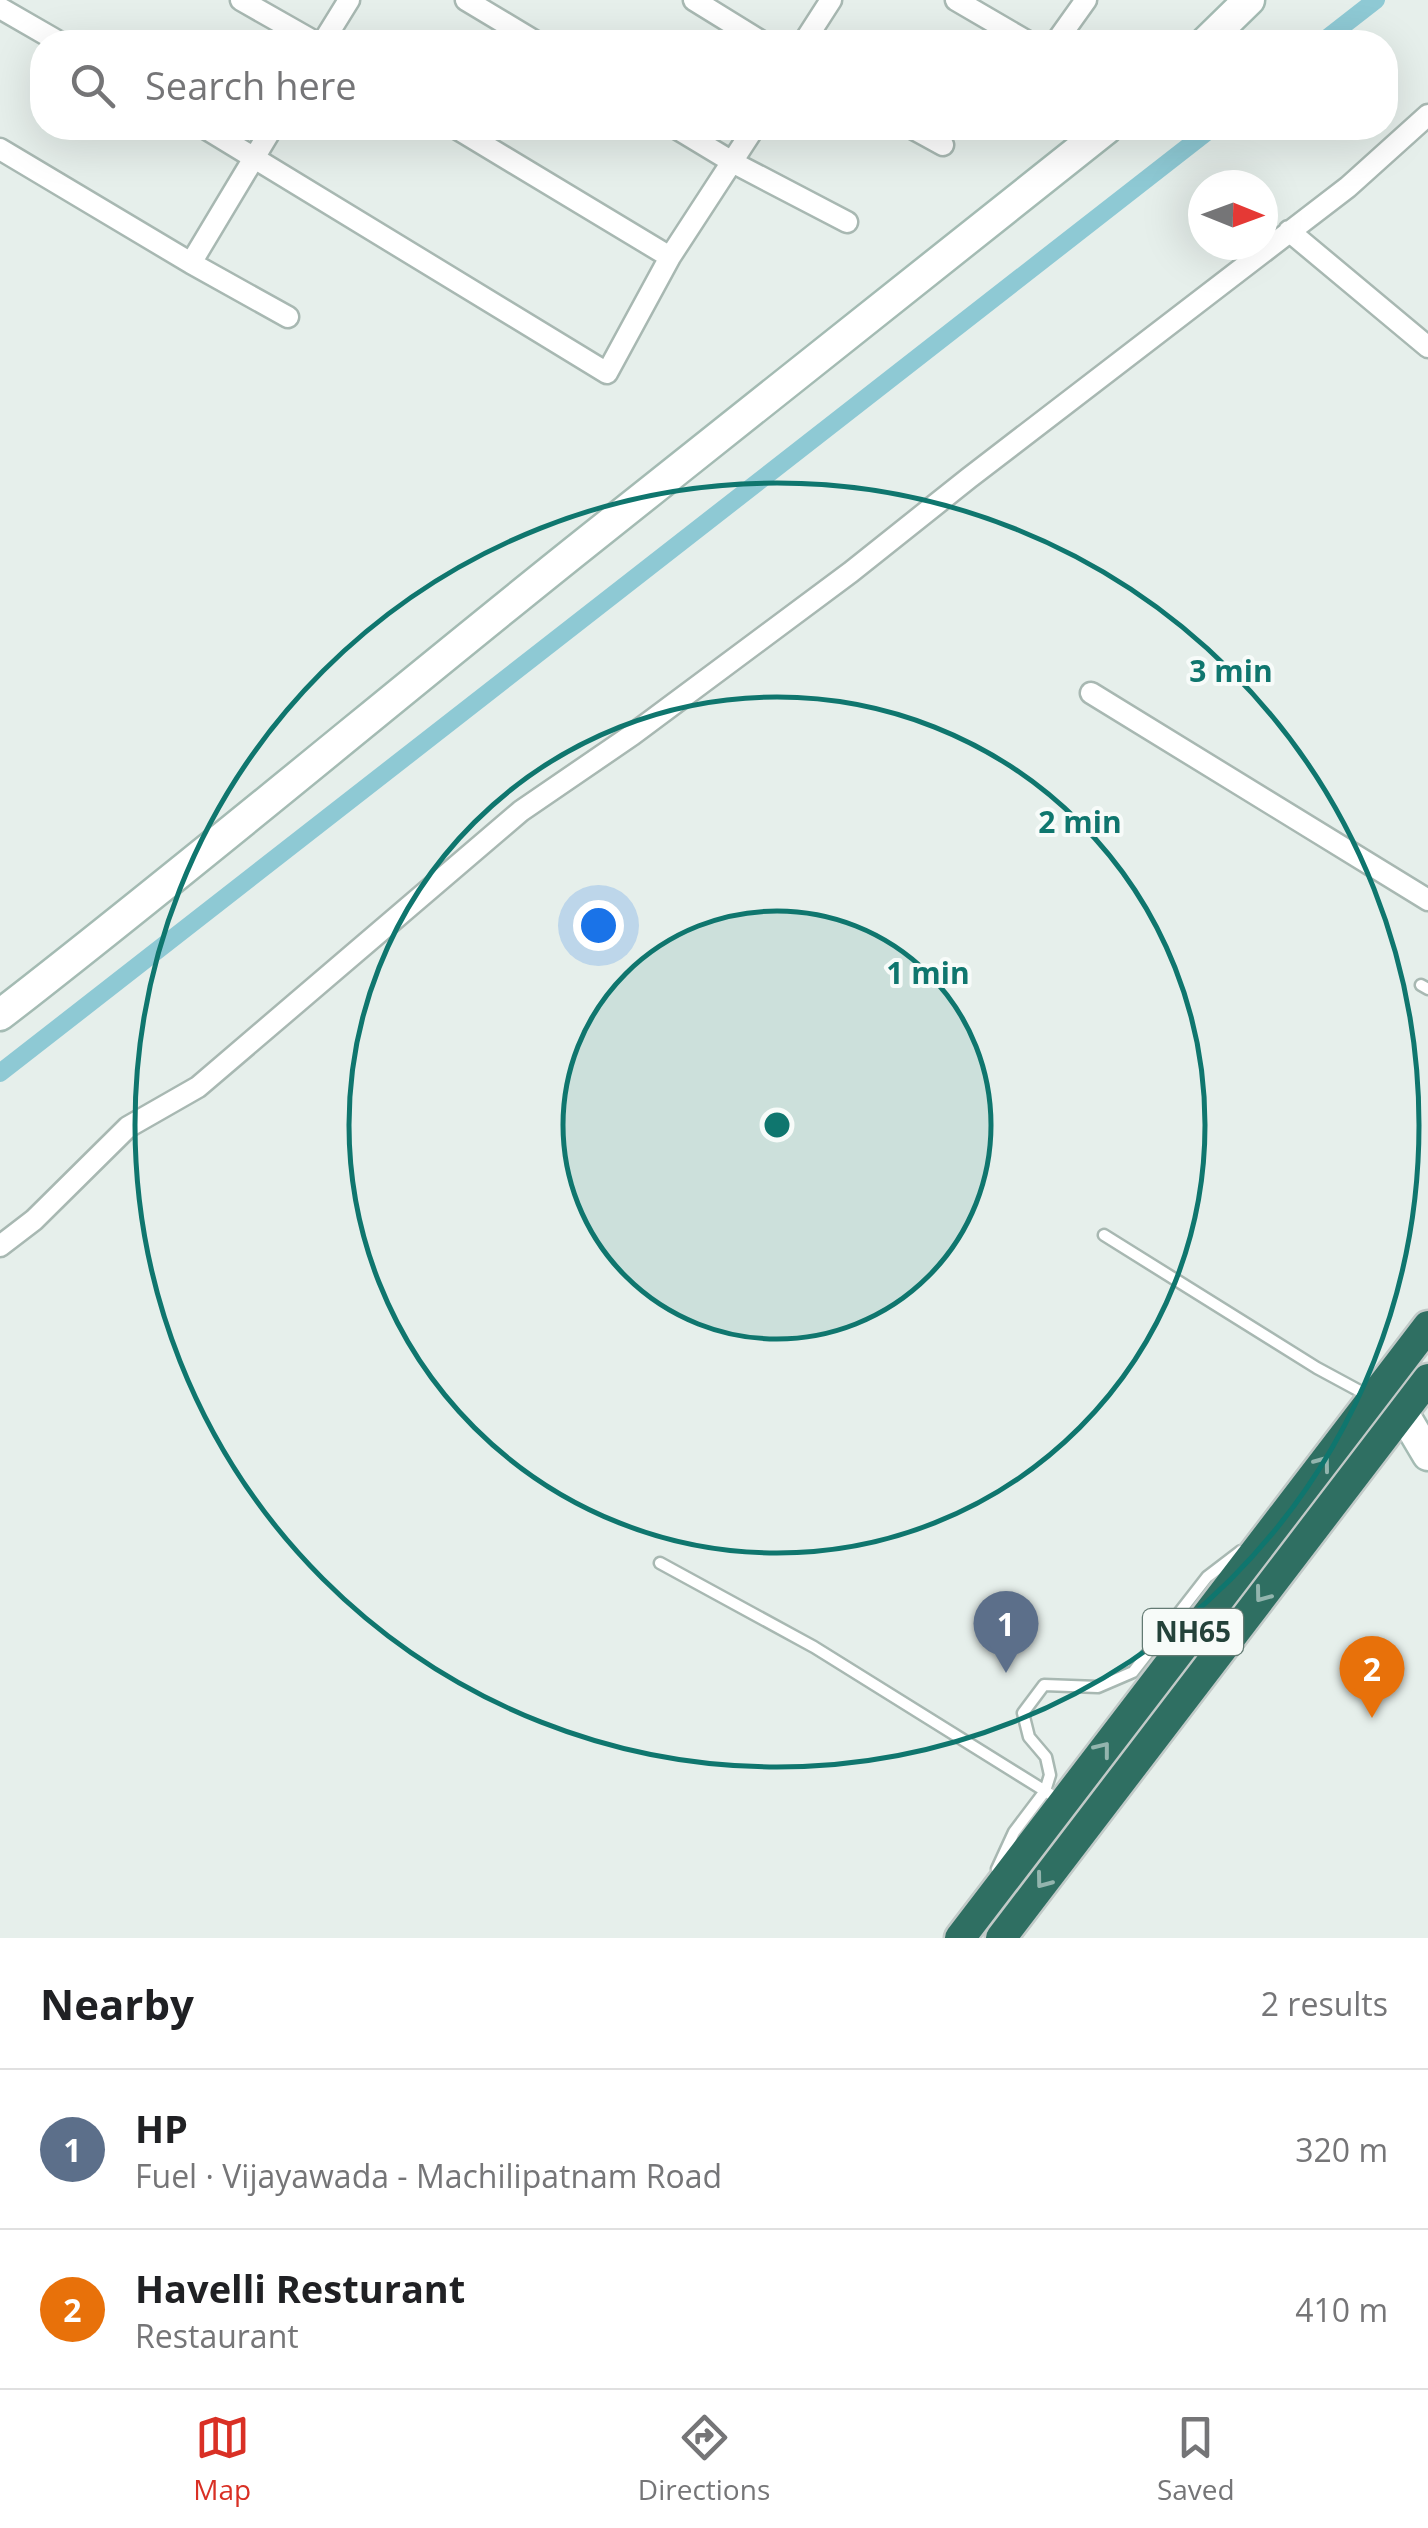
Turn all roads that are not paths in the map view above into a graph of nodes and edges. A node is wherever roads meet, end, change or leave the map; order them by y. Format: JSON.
{"nodes":[{"id":1,"x":241,"y":0,"type":"edge"},
{"id":2,"x":350,"y":0,"type":"edge"},
{"id":3,"x":466,"y":0,"type":"edge"},
{"id":4,"x":694,"y":0,"type":"edge"},
{"id":5,"x":830,"y":0,"type":"edge"},
{"id":6,"x":956,"y":0,"type":"edge"},
{"id":7,"x":1086,"y":0,"type":"edge"},
{"id":8,"x":1249,"y":0,"type":"edge"},
{"id":9,"x":0,"y":8,"type":"edge"},
{"id":10,"x":38,"y":30,"type":"edge"},
{"id":11,"x":297,"y":30,"type":"edge"},
{"id":12,"x":328,"y":30,"type":"edge"},
{"id":13,"x":516,"y":30,"type":"edge"},
{"id":14,"x":743,"y":30,"type":"edge"},
{"id":15,"x":811,"y":30,"type":"edge"},
{"id":16,"x":1007,"y":30,"type":"edge"},
{"id":17,"x":1065,"y":30,"type":"edge"},
{"id":18,"x":1218,"y":30,"type":"edge"},
{"id":19,"x":1428,"y":116,"type":"edge"},
{"id":20,"x":225,"y":140,"type":"edge"},
{"id":21,"x":265,"y":140,"type":"edge"},
{"id":22,"x":476,"y":140,"type":"edge"},
{"id":23,"x":696,"y":140,"type":"edge"},
{"id":24,"x":747,"y":140,"type":"edge"},
{"id":25,"x":934,"y":140,"type":"edge"},
{"id":26,"x":1092,"y":140,"type":"edge"},
{"id":27,"x":943,"y":145,"type":"dead end"},
{"id":28,"x":0,"y":149,"type":"edge"},
{"id":29,"x":254,"y":157,"type":"junction"},
{"id":30,"x":734,"y":163,"type":"junction"},
{"id":31,"x":847,"y":222,"type":"dead end"},
{"id":32,"x":1289,"y":231,"type":"junction"},
{"id":33,"x":670,"y":257,"type":"junction"},
{"id":34,"x":191,"y":263,"type":"junction"},
{"id":35,"x":288,"y":317,"type":"dead end"},
{"id":36,"x":1428,"y":348,"type":"edge"},
{"id":37,"x":1090,"y":693,"type":"dead end"},
{"id":38,"x":1428,"y":900,"type":"edge"},
{"id":39,"x":0,"y":1015,"type":"edge"},
{"id":40,"x":1104,"y":1235,"type":"dead end"},
{"id":41,"x":0,"y":1246,"type":"edge"},
{"id":42,"x":1428,"y":1326,"type":"edge"},
{"id":43,"x":1428,"y":1379,"type":"edge"},
{"id":44,"x":1373,"y":1398,"type":"junction"},
{"id":45,"x":1403,"y":1413,"type":"junction"},
{"id":46,"x":1428,"y":1455,"type":"edge"},
{"id":47,"x":1278,"y":1522,"type":"junction"},
{"id":48,"x":660,"y":1563,"type":"dead end"},
{"id":49,"x":1054,"y":1796,"type":"junction"},
{"id":50,"x":966,"y":1929,"type":"edge"},
{"id":51,"x":1001,"y":1938,"type":"edge"}],
"edges":[{"from":1,"to":11,"type":"street"},
{"from":2,"to":12,"type":"street"},
{"from":3,"to":13,"type":"street"},
{"from":4,"to":14,"type":"street"},
{"from":5,"to":15,"type":"street"},
{"from":6,"to":16,"type":"street"},
{"from":7,"to":17,"type":"street"},
{"from":8,"to":18,"type":"street"},
{"from":9,"to":10,"type":"street"},
{"from":19,"to":32,"type":"street"},
{"from":20,"to":29,"type":"street"},
{"from":21,"to":29,"type":"street"},
{"from":22,"to":33,"type":"street"},
{"from":23,"to":30,"type":"street"},
{"from":24,"to":30,"type":"street"},
{"from":25,"to":27,"type":"street"},
{"from":26,"to":39,"type":"street"},
{"from":28,"to":34,"type":"street"},
{"from":29,"to":33,"type":"street"},
{"from":29,"to":34,"type":"street"},
{"from":30,"to":31,"type":"street"},
{"from":30,"to":33,"type":"street"},
{"from":32,"to":36,"type":"street"},
{"from":32,"to":41,"type":"street"},
{"from":34,"to":35,"type":"street"},
{"from":37,"to":38,"type":"street"},
{"from":40,"to":44,"type":"lane"},
{"from":42,"to":44,"type":"highway","number":"NH65"},
{"from":43,"to":45,"type":"highway","number":"NH65"},
{"from":47,"to":44,"type":"highway","number":"NH65","one_way":true},
{"from":45,"to":46,"type":"street"},
{"from":45,"to":51,"type":"highway","number":"NH65","one_way":true},
{"from":49,"to":47,"type":"highway","number":"NH65","one_way":true},
{"from":47,"to":49,"type":"lane"},
{"from":48,"to":49,"type":"lane"},
{"from":49,"to":50,"type":"highway","number":"NH65"}]}
